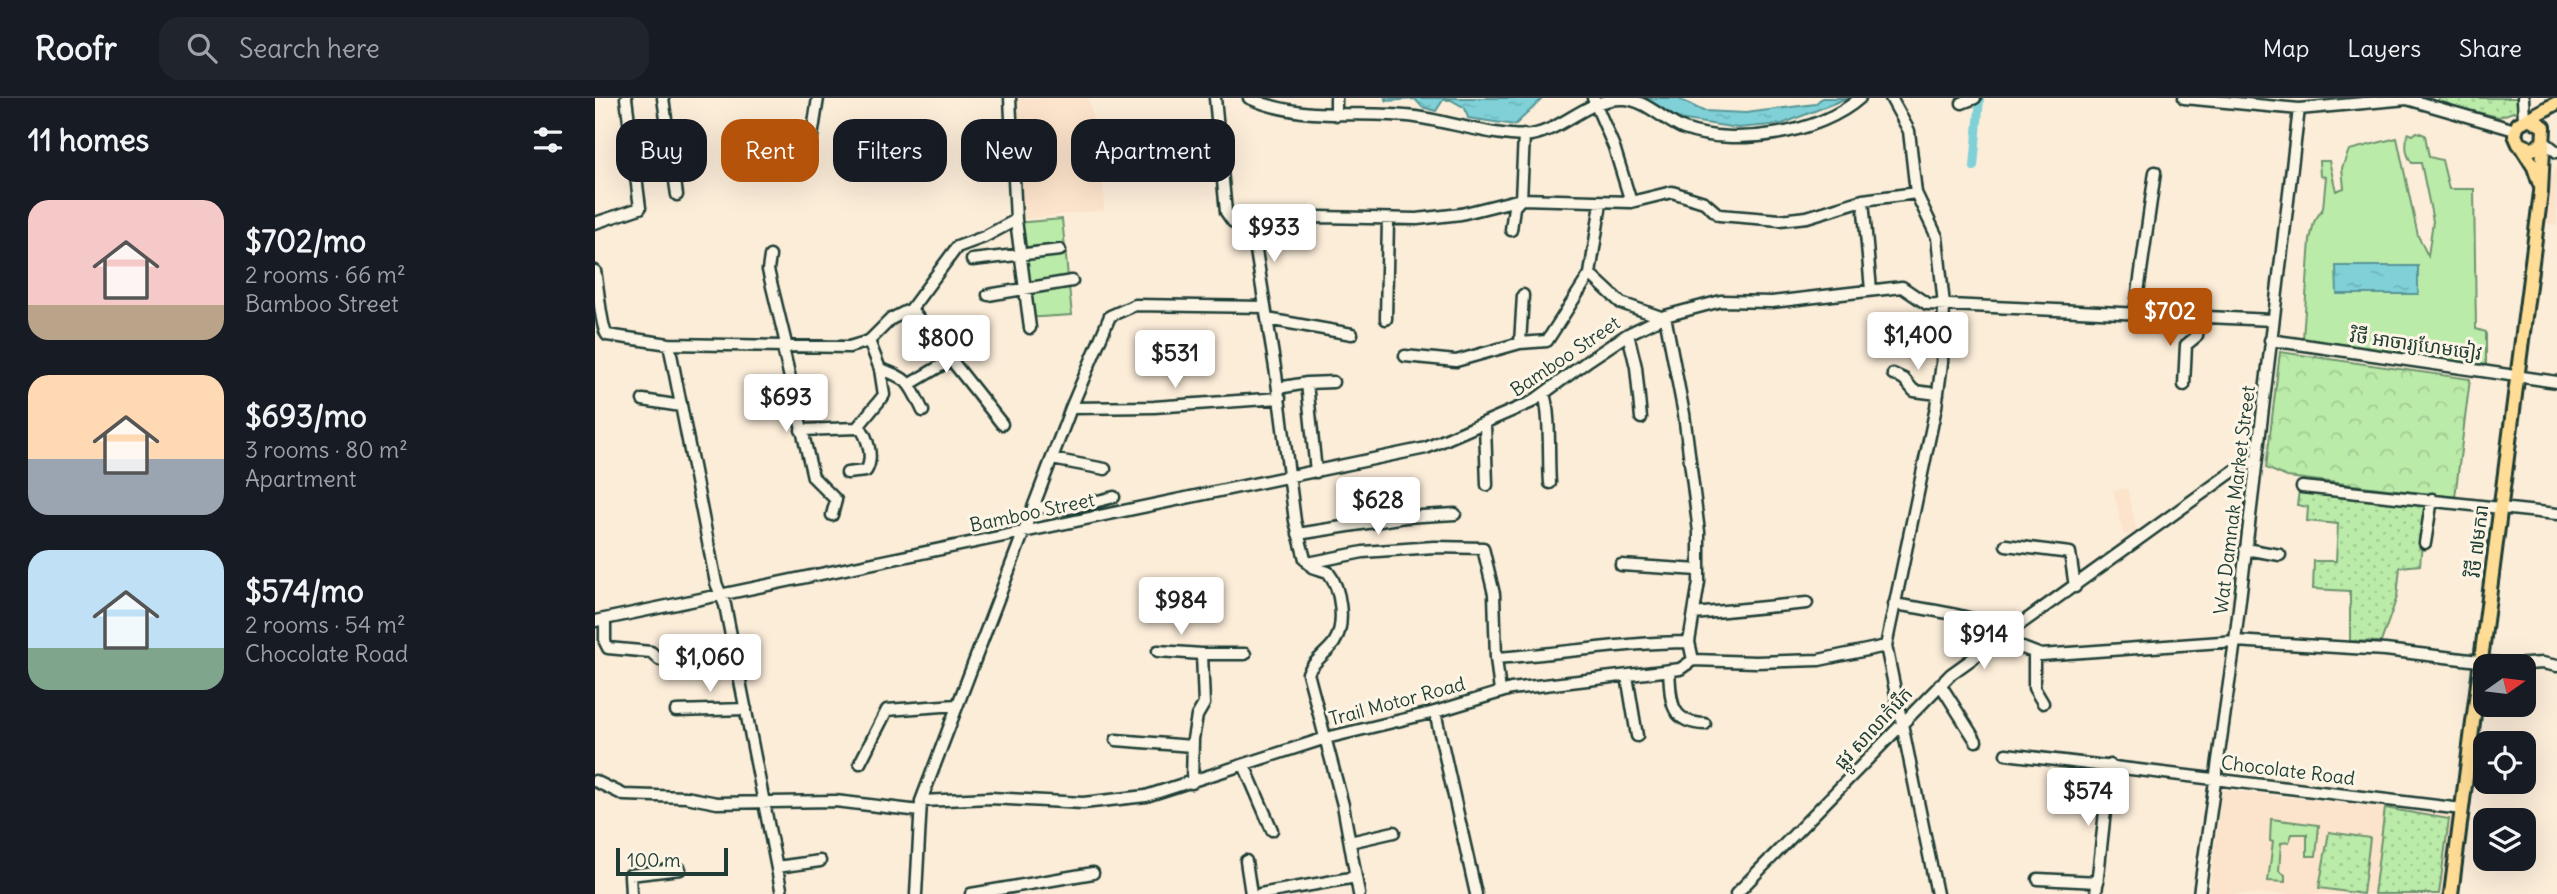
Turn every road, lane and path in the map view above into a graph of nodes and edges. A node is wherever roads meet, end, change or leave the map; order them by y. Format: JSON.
{"nodes":[{"id":1,"x":626,"y":98,"type":"edge"},
{"id":2,"x":663,"y":98,"type":"edge"},
{"id":3,"x":818,"y":98,"type":"edge"},
{"id":4,"x":1010,"y":98,"type":"edge"},
{"id":5,"x":1215,"y":98,"type":"edge"},
{"id":6,"x":1249,"y":98,"type":"edge"},
{"id":7,"x":1860,"y":98,"type":"edge"},
{"id":8,"x":1891,"y":98,"type":"edge"},
{"id":9,"x":2185,"y":98,"type":"edge"},
{"id":10,"x":2523,"y":98,"type":"edge"},
{"id":11,"x":2407,"y":99,"type":"edge"},
{"id":12,"x":1595,"y":100,"type":"edge"},
{"id":13,"x":2554,"y":105,"type":"edge"},
{"id":14,"x":1336,"y":107,"type":"edge"},
{"id":15,"x":2299,"y":109,"type":"junction"},
{"id":16,"x":815,"y":119,"type":"edge"},
{"id":17,"x":2527,"y":119,"type":"junction"},
{"id":18,"x":2543,"y":127,"type":"junction"},
{"id":19,"x":2515,"y":130,"type":"junction"},
{"id":20,"x":1524,"y":135,"type":"junction"},
{"id":21,"x":2542,"y":142,"type":"junction"},
{"id":22,"x":2519,"y":145,"type":"junction"},
{"id":23,"x":2557,"y":152,"type":"edge"},
{"id":24,"x":2557,"y":158,"type":"edge"},
{"id":25,"x":2543,"y":167,"type":"junction"},
{"id":26,"x":2155,"y":172,"type":"dead end"},
{"id":27,"x":2542,"y":192,"type":"junction"},
{"id":28,"x":1916,"y":193,"type":"junction"},
{"id":29,"x":677,"y":195,"type":"dead end"},
{"id":30,"x":1521,"y":199,"type":"junction"},
{"id":31,"x":1863,"y":201,"type":"junction"},
{"id":32,"x":1631,"y":202,"type":"junction"},
{"id":33,"x":1601,"y":203,"type":"junction"},
{"id":34,"x":1016,"y":220,"type":"junction"},
{"id":35,"x":1388,"y":220,"type":"junction"},
{"id":36,"x":595,"y":223,"type":"edge"},
{"id":37,"x":1252,"y":226,"type":"junction"},
{"id":38,"x":1511,"y":230,"type":"dead end"},
{"id":39,"x":1060,"y":250,"type":"dead end"},
{"id":40,"x":1019,"y":255,"type":"junction"},
{"id":41,"x":770,"y":256,"type":"dead end"},
{"id":42,"x":972,"y":260,"type":"dead end"},
{"id":43,"x":595,"y":271,"type":"edge"},
{"id":44,"x":1590,"y":274,"type":"junction"},
{"id":45,"x":1072,"y":281,"type":"dead end"},
{"id":46,"x":1024,"y":287,"type":"junction"},
{"id":47,"x":1871,"y":290,"type":"junction"},
{"id":48,"x":988,"y":295,"type":"dead end"},
{"id":49,"x":1523,"y":295,"type":"dead end"},
{"id":50,"x":1944,"y":305,"type":"junction"},
{"id":51,"x":1265,"y":307,"type":"junction"},
{"id":52,"x":911,"y":309,"type":"junction"},
{"id":53,"x":2135,"y":314,"type":"junction"},
{"id":54,"x":1663,"y":316,"type":"junction"},
{"id":55,"x":2199,"y":317,"type":"junction"},
{"id":56,"x":1267,"y":319,"type":"junction"},
{"id":57,"x":1387,"y":319,"type":"dead end"},
{"id":58,"x":2272,"y":320,"type":"junction"},
{"id":59,"x":1030,"y":328,"type":"dead end"},
{"id":60,"x":1352,"y":334,"type":"dead end"},
{"id":61,"x":1628,"y":334,"type":"junction"},
{"id":62,"x":2270,"y":340,"type":"junction"},
{"id":63,"x":869,"y":341,"type":"junction"},
{"id":64,"x":1520,"y":343,"type":"junction"},
{"id":65,"x":669,"y":344,"type":"junction"},
{"id":66,"x":785,"y":348,"type":"junction"},
{"id":67,"x":1405,"y":356,"type":"dead end"},
{"id":68,"x":952,"y":359,"type":"junction"},
{"id":69,"x":880,"y":369,"type":"junction"},
{"id":70,"x":1892,"y":374,"type":"dead end"},
{"id":71,"x":2518,"y":377,"type":"junction"},
{"id":72,"x":1333,"y":382,"type":"dead end"},
{"id":73,"x":2557,"y":382,"type":"edge"},
{"id":74,"x":1307,"y":383,"type":"junction"},
{"id":75,"x":910,"y":384,"type":"junction"},
{"id":76,"x":2184,"y":385,"type":"dead end"},
{"id":77,"x":1279,"y":393,"type":"junction"},
{"id":78,"x":1938,"y":394,"type":"junction"},
{"id":79,"x":1544,"y":395,"type":"junction"},
{"id":80,"x":643,"y":400,"type":"dead end"},
{"id":81,"x":681,"y":406,"type":"junction"},
{"id":82,"x":1071,"y":408,"type":"junction"},
{"id":83,"x":923,"y":411,"type":"dead end"},
{"id":84,"x":1641,"y":418,"type":"dead end"},
{"id":85,"x":1002,"y":424,"type":"dead end"},
{"id":86,"x":1485,"y":425,"type":"junction"},
{"id":87,"x":859,"y":426,"type":"junction"},
{"id":88,"x":801,"y":430,"type":"junction"},
{"id":89,"x":1052,"y":459,"type":"junction"},
{"id":90,"x":2256,"y":463,"type":"junction"},
{"id":91,"x":1105,"y":468,"type":"dead end"},
{"id":92,"x":1316,"y":472,"type":"junction"},
{"id":93,"x":847,"y":473,"type":"dead end"},
{"id":94,"x":1288,"y":478,"type":"junction"},
{"id":95,"x":1550,"y":483,"type":"dead end"},
{"id":96,"x":1487,"y":485,"type":"dead end"},
{"id":97,"x":2302,"y":487,"type":"dead end"},
{"id":98,"x":1114,"y":498,"type":"dead end"},
{"id":99,"x":2431,"y":499,"type":"junction"},
{"id":100,"x":1034,"y":507,"type":"junction"},
{"id":101,"x":2501,"y":508,"type":"junction"},
{"id":102,"x":1455,"y":514,"type":"dead end"},
{"id":103,"x":2557,"y":514,"type":"edge"},
{"id":104,"x":832,"y":515,"type":"dead end"},
{"id":105,"x":1024,"y":531,"type":"junction"},
{"id":106,"x":1298,"y":534,"type":"junction"},
{"id":107,"x":2425,"y":543,"type":"dead end"},
{"id":108,"x":2006,"y":545,"type":"dead end"},
{"id":109,"x":2245,"y":549,"type":"junction"},
{"id":110,"x":2280,"y":555,"type":"dead end"},
{"id":111,"x":1308,"y":563,"type":"junction"},
{"id":112,"x":1621,"y":565,"type":"dead end"},
{"id":113,"x":1699,"y":570,"type":"junction"},
{"id":114,"x":2075,"y":587,"type":"junction"},
{"id":115,"x":721,"y":594,"type":"junction"},
{"id":116,"x":1807,"y":603,"type":"dead end"},
{"id":117,"x":1894,"y":604,"type":"junction"},
{"id":118,"x":1694,"y":614,"type":"junction"},
{"id":119,"x":600,"y":620,"type":"edge"},
{"id":120,"x":2010,"y":634,"type":"junction"},
{"id":121,"x":2235,"y":641,"type":"junction"},
{"id":122,"x":1689,"y":642,"type":"junction"},
{"id":123,"x":1886,"y":646,"type":"junction"},
{"id":124,"x":1158,"y":651,"type":"dead end"},
{"id":125,"x":2034,"y":653,"type":"junction"},
{"id":126,"x":1202,"y":654,"type":"junction"},
{"id":127,"x":1245,"y":654,"type":"dead end"},
{"id":128,"x":2482,"y":654,"type":"edge"},
{"id":129,"x":1496,"y":659,"type":"junction"},
{"id":130,"x":660,"y":660,"type":"dead end"},
{"id":131,"x":1693,"y":660,"type":"junction"},
{"id":132,"x":2473,"y":661,"type":"edge"},
{"id":133,"x":2536,"y":665,"type":"edge"},
{"id":134,"x":2557,"y":666,"type":"edge"},
{"id":135,"x":1669,"y":670,"type":"junction"},
{"id":136,"x":1627,"y":676,"type":"junction"},
{"id":137,"x":1940,"y":684,"type":"junction"},
{"id":138,"x":1500,"y":692,"type":"junction"},
{"id":139,"x":2043,"y":703,"type":"dead end"},
{"id":140,"x":957,"y":705,"type":"junction"},
{"id":141,"x":746,"y":709,"type":"junction"},
{"id":142,"x":676,"y":711,"type":"dead end"},
{"id":143,"x":1435,"y":712,"type":"junction"},
{"id":144,"x":2474,"y":718,"type":"edge"},
{"id":145,"x":1903,"y":722,"type":"junction"},
{"id":146,"x":1705,"y":724,"type":"dead end"},
{"id":147,"x":1637,"y":736,"type":"dead end"},
{"id":148,"x":1326,"y":737,"type":"junction"},
{"id":149,"x":1116,"y":740,"type":"dead end"},
{"id":150,"x":1976,"y":741,"type":"dead end"},
{"id":151,"x":1192,"y":746,"type":"junction"},
{"id":152,"x":2006,"y":754,"type":"dead end"},
{"id":153,"x":860,"y":762,"type":"dead end"},
{"id":154,"x":1244,"y":765,"type":"junction"},
{"id":155,"x":2110,"y":765,"type":"junction"},
{"id":156,"x":2214,"y":778,"type":"junction"},
{"id":157,"x":595,"y":781,"type":"edge"},
{"id":158,"x":1192,"y":783,"type":"junction"},
{"id":159,"x":764,"y":803,"type":"junction"},
{"id":160,"x":920,"y":806,"type":"junction"},
{"id":161,"x":2462,"y":810,"type":"junction"},
{"id":162,"x":1272,"y":830,"type":"dead end"},
{"id":163,"x":1394,"y":832,"type":"dead end"},
{"id":164,"x":1350,"y":842,"type":"junction"},
{"id":165,"x":1246,"y":861,"type":"dead end"},
{"id":166,"x":820,"y":862,"type":"dead end"},
{"id":167,"x":777,"y":867,"type":"junction"},
{"id":168,"x":680,"y":869,"type":"dead end"},
{"id":169,"x":1093,"y":873,"type":"dead end"},
{"id":170,"x":1356,"y":877,"type":"junction"},
{"id":171,"x":2038,"y":879,"type":"dead end"},
{"id":172,"x":2098,"y":882,"type":"junction"},
{"id":173,"x":1273,"y":893,"type":"edge"},
{"id":174,"x":631,"y":894,"type":"edge"},
{"id":175,"x":782,"y":894,"type":"edge"},
{"id":176,"x":916,"y":894,"type":"edge"},
{"id":177,"x":971,"y":894,"type":"edge"},
{"id":178,"x":1251,"y":894,"type":"edge"},
{"id":179,"x":1260,"y":894,"type":"edge"},
{"id":180,"x":1359,"y":894,"type":"edge"},
{"id":181,"x":1476,"y":894,"type":"edge"},
{"id":182,"x":1736,"y":894,"type":"edge"},
{"id":183,"x":1937,"y":894,"type":"edge"},
{"id":184,"x":2096,"y":894,"type":"edge"},
{"id":185,"x":2199,"y":894,"type":"edge"},
{"id":186,"x":2451,"y":894,"type":"edge"}],
"edges":[{"from":1,"to":36,"type":"street"},
{"from":2,"to":29,"type":"street"},
{"from":3,"to":16,"type":"street"},
{"from":4,"to":34,"type":"street"},
{"from":5,"to":37,"type":"street"},
{"from":6,"to":14,"type":"street"},
{"from":7,"to":12,"type":"street"},
{"from":8,"to":28,"type":"street"},
{"from":9,"to":15,"type":"street"},
{"from":10,"to":17,"type":"street"},
{"from":11,"to":15,"type":"street"},
{"from":11,"to":19,"type":"street"},
{"from":12,"to":20,"type":"street"},
{"from":12,"to":32,"type":"street"},
{"from":13,"to":17,"type":"main road"},
{"from":13,"to":18,"type":"main road"},
{"from":14,"to":20,"type":"street"},
{"from":15,"to":58,"type":"street","name":"Wat Damnak Market Street"},
{"from":17,"to":18,"type":"main road"},
{"from":17,"to":19,"type":"main road"},
{"from":18,"to":21,"type":"main road"},
{"from":19,"to":22,"type":"main road"},
{"from":20,"to":30,"type":"street"},
{"from":21,"to":22,"type":"main road"},
{"from":21,"to":23,"type":"street"},
{"from":21,"to":25,"type":"main road","name":"វិថី ៧មករា"},
{"from":22,"to":27,"type":"main road","name":"វិថី ៧មករា"},
{"from":24,"to":25,"type":"street"},
{"from":25,"to":27,"type":"main road","name":"វិថី ៧មករា"},
{"from":26,"to":53,"type":"street"},
{"from":27,"to":71,"type":"main road","name":"វិថី ៧មករា"},
{"from":28,"to":31,"type":"street"},
{"from":28,"to":50,"type":"street"},
{"from":30,"to":33,"type":"street"},
{"from":30,"to":35,"type":"street"},
{"from":30,"to":38,"type":"street"},
{"from":31,"to":32,"type":"street"},
{"from":31,"to":47,"type":"street"},
{"from":32,"to":33,"type":"street"},
{"from":33,"to":44,"type":"street"},
{"from":34,"to":40,"type":"street"},
{"from":34,"to":52,"type":"street"},
{"from":35,"to":37,"type":"street"},
{"from":35,"to":57,"type":"street"},
{"from":37,"to":51,"type":"street"},
{"from":39,"to":40,"type":"street"},
{"from":40,"to":42,"type":"street"},
{"from":40,"to":46,"type":"street"},
{"from":41,"to":66,"type":"street"},
{"from":43,"to":65,"type":"street"},
{"from":44,"to":54,"type":"street"},
{"from":44,"to":64,"type":"street"},
{"from":45,"to":46,"type":"street"},
{"from":46,"to":48,"type":"street"},
{"from":46,"to":59,"type":"street"},
{"from":47,"to":50,"type":"street","name":"Bamboo Street"},
{"from":47,"to":54,"type":"street","name":"Bamboo Street"},
{"from":49,"to":64,"type":"street"},
{"from":50,"to":53,"type":"street","name":"Bamboo Street"},
{"from":50,"to":78,"type":"street"},
{"from":51,"to":56,"type":"street"},
{"from":51,"to":82,"type":"street"},
{"from":52,"to":63,"type":"street"},
{"from":52,"to":68,"type":"street"},
{"from":53,"to":55,"type":"street","name":"Bamboo Street"},
{"from":54,"to":61,"type":"street","name":"Bamboo Street"},
{"from":54,"to":113,"type":"street"},
{"from":55,"to":58,"type":"street","name":"Bamboo Street"},
{"from":55,"to":76,"type":"street"},
{"from":56,"to":60,"type":"street"},
{"from":56,"to":77,"type":"street"},
{"from":58,"to":62,"type":"street","name":"Wat Damnak Market Street"},
{"from":61,"to":79,"type":"street","name":"Bamboo Street"},
{"from":61,"to":84,"type":"street"},
{"from":62,"to":71,"type":"street","name":"វិថី អាចារ្យហែមចៀវ"},
{"from":62,"to":90,"type":"street","name":"Wat Damnak Market Street"},
{"from":63,"to":66,"type":"street"},
{"from":63,"to":69,"type":"street"},
{"from":64,"to":67,"type":"street"},
{"from":65,"to":66,"type":"street"},
{"from":65,"to":81,"type":"street"},
{"from":66,"to":88,"type":"street"},
{"from":68,"to":75,"type":"street"},
{"from":68,"to":85,"type":"street"},
{"from":69,"to":75,"type":"street"},
{"from":69,"to":87,"type":"street"},
{"from":70,"to":78,"type":"street"},
{"from":71,"to":73,"type":"street","name":"វិថី អាចារ្យហែមចៀវ"},
{"from":71,"to":101,"type":"main road","name":"វិថី ៧មករា"},
{"from":72,"to":74,"type":"street"},
{"from":74,"to":77,"type":"street"},
{"from":74,"to":92,"type":"street"},
{"from":75,"to":83,"type":"street"},
{"from":77,"to":82,"type":"street"},
{"from":77,"to":94,"type":"street"},
{"from":78,"to":117,"type":"street"},
{"from":79,"to":86,"type":"street","name":"Bamboo Street"},
{"from":79,"to":95,"type":"street"},
{"from":80,"to":81,"type":"street"},
{"from":81,"to":115,"type":"street"},
{"from":82,"to":89,"type":"street"},
{"from":86,"to":92,"type":"street","name":"Bamboo Street"},
{"from":86,"to":96,"type":"street"},
{"from":87,"to":88,"type":"street"},
{"from":87,"to":93,"type":"street"},
{"from":88,"to":104,"type":"street"},
{"from":89,"to":91,"type":"street"},
{"from":89,"to":100,"type":"street"},
{"from":90,"to":109,"type":"street","name":"Wat Damnak Market Street"},
{"from":90,"to":114,"type":"street","name":"ផ្លូវ សាលាកំរើក"},
{"from":92,"to":94,"type":"street","name":"Bamboo Street"},
{"from":94,"to":105,"type":"street","name":"Bamboo Street"},
{"from":94,"to":106,"type":"street"},
{"from":97,"to":99,"type":"street"},
{"from":98,"to":100,"type":"street"},
{"from":99,"to":101,"type":"street"},
{"from":99,"to":107,"type":"street"},
{"from":100,"to":105,"type":"street"},
{"from":101,"to":103,"type":"street"},
{"from":101,"to":128,"type":"main road","name":"វិថី ៧មករា"},
{"from":102,"to":106,"type":"street"},
{"from":105,"to":115,"type":"street","name":"Bamboo Street"},
{"from":105,"to":140,"type":"street"},
{"from":106,"to":111,"type":"street"},
{"from":108,"to":114,"type":"street"},
{"from":109,"to":110,"type":"street"},
{"from":109,"to":121,"type":"street","name":"Wat Damnak Market Street"},
{"from":111,"to":129,"type":"street"},
{"from":111,"to":148,"type":"street"},
{"from":112,"to":113,"type":"street"},
{"from":113,"to":118,"type":"street"},
{"from":114,"to":120,"type":"street","name":"ផ្លូវ សាលាកំរើក"},
{"from":115,"to":119,"type":"street","name":"Bamboo Street"},
{"from":115,"to":141,"type":"street"},
{"from":116,"to":118,"type":"street"},
{"from":117,"to":120,"type":"street"},
{"from":117,"to":123,"type":"street"},
{"from":118,"to":122,"type":"street"},
{"from":119,"to":130,"type":"street"},
{"from":120,"to":125,"type":"street"},
{"from":120,"to":137,"type":"street","name":"ផ្លូវ សាលាកំរើក"},
{"from":121,"to":125,"type":"street"},
{"from":121,"to":132,"type":"street"},
{"from":121,"to":156,"type":"street","name":"Wat Damnak Market Street"},
{"from":122,"to":129,"type":"street"},
{"from":122,"to":131,"type":"street"},
{"from":123,"to":131,"type":"street","name":"Trail Motor Road"},
{"from":123,"to":145,"type":"street"},
{"from":124,"to":126,"type":"street"},
{"from":125,"to":139,"type":"street"},
{"from":126,"to":127,"type":"street"},
{"from":126,"to":151,"type":"street"},
{"from":129,"to":138,"type":"street"},
{"from":131,"to":135,"type":"street","name":"Trail Motor Road"},
{"from":133,"to":134,"type":"street"},
{"from":135,"to":136,"type":"street","name":"Trail Motor Road"},
{"from":135,"to":146,"type":"street"},
{"from":136,"to":138,"type":"street","name":"Trail Motor Road"},
{"from":136,"to":147,"type":"street"},
{"from":137,"to":145,"type":"street","name":"ផ្លូវ សាលាកំរើក"},
{"from":137,"to":150,"type":"street"},
{"from":138,"to":143,"type":"street","name":"Trail Motor Road"},
{"from":140,"to":153,"type":"street"},
{"from":140,"to":160,"type":"street"},
{"from":141,"to":142,"type":"street"},
{"from":141,"to":159,"type":"street"},
{"from":143,"to":148,"type":"street","name":"Trail Motor Road"},
{"from":143,"to":181,"type":"street"},
{"from":144,"to":161,"type":"main road","name":"វិថី ៧មករា"},
{"from":145,"to":182,"type":"street","name":"ផ្លូវ សាលាកំរើក"},
{"from":145,"to":183,"type":"street"},
{"from":148,"to":154,"type":"street","name":"Trail Motor Road"},
{"from":148,"to":164,"type":"street"},
{"from":149,"to":151,"type":"street"},
{"from":151,"to":158,"type":"street"},
{"from":152,"to":155,"type":"street","name":"Chocolate Road"},
{"from":154,"to":158,"type":"street","name":"Trail Motor Road"},
{"from":154,"to":162,"type":"street"},
{"from":155,"to":156,"type":"street","name":"Chocolate Road"},
{"from":155,"to":172,"type":"street"},
{"from":156,"to":161,"type":"street","name":"Chocolate Road"},
{"from":156,"to":185,"type":"street","name":"Wat Damnak Market Street"},
{"from":157,"to":159,"type":"street","name":"Trail Motor Road"},
{"from":158,"to":160,"type":"street","name":"Trail Motor Road"},
{"from":159,"to":160,"type":"street","name":"Trail Motor Road"},
{"from":159,"to":167,"type":"street"},
{"from":160,"to":176,"type":"street"},
{"from":161,"to":186,"type":"main road","name":"វិថី ៧មករា"},
{"from":163,"to":164,"type":"street"},
{"from":164,"to":170,"type":"street"},
{"from":165,"to":178,"type":"street"},
{"from":166,"to":167,"type":"street"},
{"from":167,"to":175,"type":"street"},
{"from":168,"to":174,"type":"street"},
{"from":169,"to":177,"type":"street"},
{"from":170,"to":173,"type":"street"},
{"from":170,"to":180,"type":"street"},
{"from":171,"to":172,"type":"street"},
{"from":172,"to":184,"type":"street"},
{"from":173,"to":179,"type":"street"}]}
